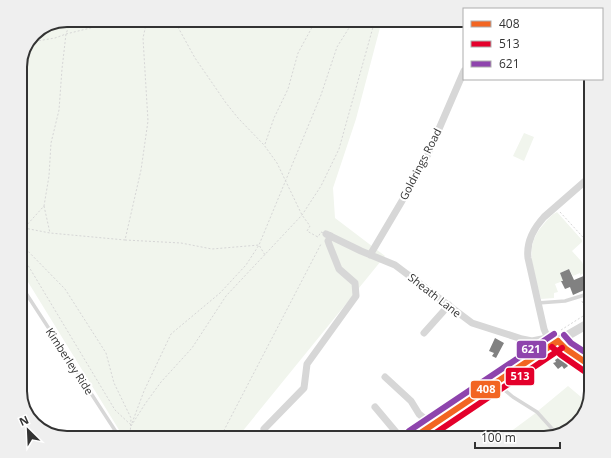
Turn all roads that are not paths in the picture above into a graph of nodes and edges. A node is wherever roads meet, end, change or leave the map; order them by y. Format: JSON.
{"nodes":[{"id":1,"x":463,"y":73,"type":"edge"},
{"id":2,"x":584,"y":182,"type":"edge"},
{"id":3,"x":370,"y":255,"type":"junction"},
{"id":4,"x":27,"y":295,"type":"edge"},
{"id":5,"x":584,"y":296,"type":"edge"},
{"id":6,"x":538,"y":303,"type":"junction"},
{"id":7,"x":449,"y":305,"type":"junction"},
{"id":8,"x":584,"y":321,"type":"edge"},
{"id":9,"x":424,"y":333,"type":"dead end"},
{"id":10,"x":552,"y":341,"type":"junction"},
{"id":11,"x":584,"y":361,"type":"edge"},
{"id":12,"x":385,"y":377,"type":"dead end"},
{"id":13,"x":495,"y":383,"type":"junction"},
{"id":14,"x":375,"y":407,"type":"dead end"},
{"id":15,"x":432,"y":426,"type":"junction"},
{"id":16,"x":264,"y":429,"type":"dead end"},
{"id":17,"x":553,"y":430,"type":"edge"},
{"id":18,"x":115,"y":431,"type":"edge"},
{"id":19,"x":395,"y":431,"type":"edge"},
{"id":20,"x":424,"y":431,"type":"edge"}],
"edges":[{"from":1,"to":3,"type":"street","name":"Goldrings Road"},
{"from":2,"to":6,"type":"street"},
{"from":3,"to":7,"type":"street","name":"Sheath Lane"},
{"from":3,"to":16,"type":"street","name":"Sheath Lane"},
{"from":4,"to":18,"type":"lane","name":"Kimberley Ride"},
{"from":5,"to":6,"type":"lane"},
{"from":6,"to":10,"type":"street"},
{"from":7,"to":9,"type":"street"},
{"from":7,"to":10,"type":"street","name":"Sheath Lane"},
{"from":8,"to":10,"type":"street"},
{"from":10,"to":11,"type":"street"},
{"from":10,"to":13,"type":"street"},
{"from":12,"to":15,"type":"street"},
{"from":13,"to":15,"type":"street"},
{"from":13,"to":17,"type":"lane"},
{"from":14,"to":19,"type":"street"},
{"from":15,"to":20,"type":"street"}]}
